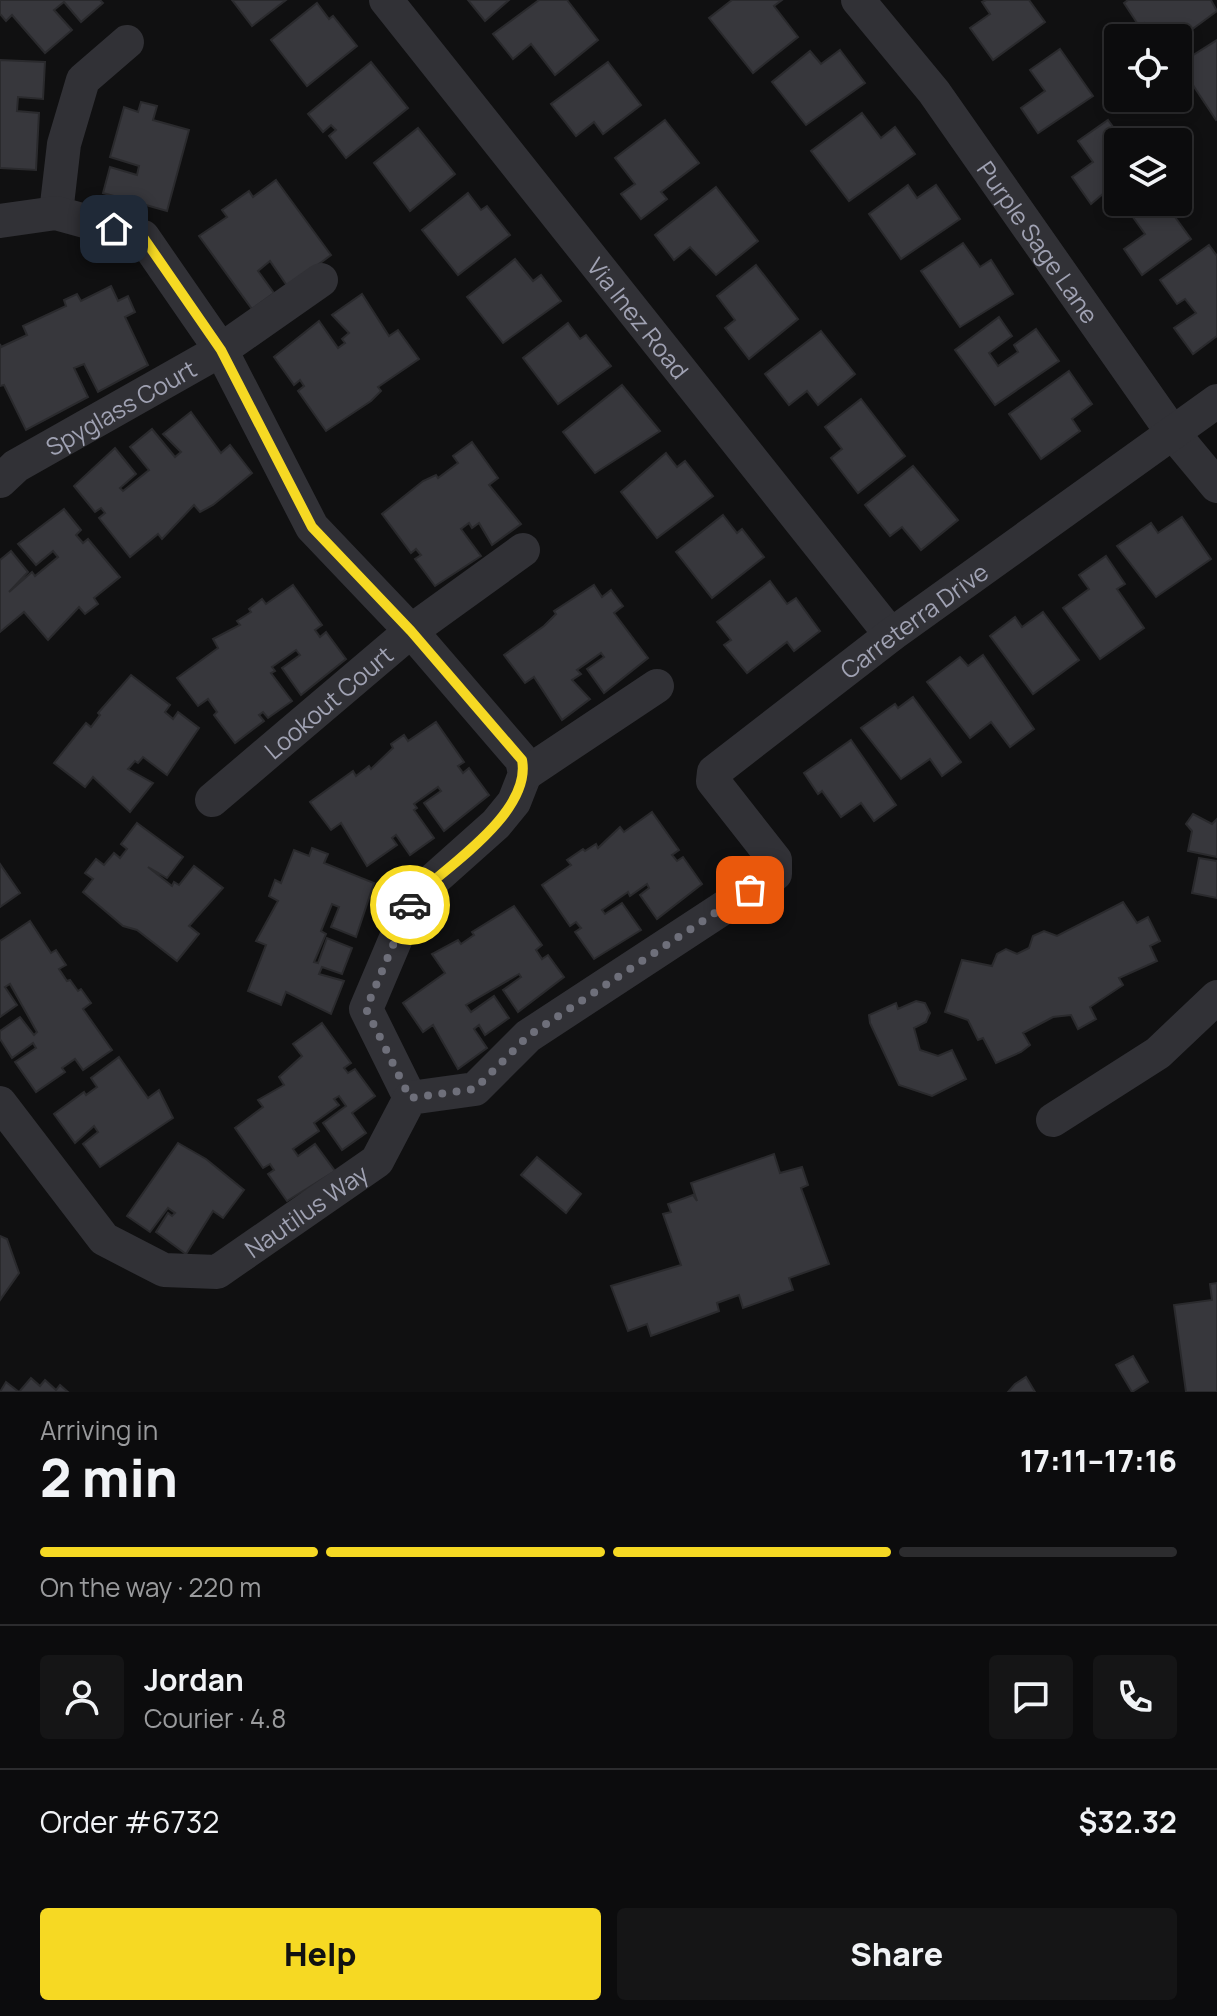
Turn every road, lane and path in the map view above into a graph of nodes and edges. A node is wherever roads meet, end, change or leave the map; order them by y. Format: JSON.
{"nodes":[{"id":1,"x":386,"y":0,"type":"edge"},
{"id":2,"x":858,"y":0,"type":"edge"},
{"id":3,"x":127,"y":42,"type":"dead end"},
{"id":4,"x":56,"y":213,"type":"junction"},
{"id":5,"x":0,"y":221,"type":"edge"},
{"id":6,"x":321,"y":280,"type":"dead end"},
{"id":7,"x":221,"y":350,"type":"junction"},
{"id":8,"x":1217,"y":401,"type":"edge"},
{"id":9,"x":1172,"y":432,"type":"junction"},
{"id":10,"x":0,"y":481,"type":"edge"},
{"id":11,"x":1217,"y":486,"type":"edge"},
{"id":12,"x":523,"y":550,"type":"dead end"},
{"id":13,"x":411,"y":631,"type":"junction"},
{"id":14,"x":891,"y":635,"type":"junction"},
{"id":15,"x":657,"y":686,"type":"dead end"},
{"id":16,"x":525,"y":774,"type":"junction"},
{"id":17,"x":212,"y":800,"type":"dead end"},
{"id":18,"x":1217,"y":997,"type":"edge"},
{"id":19,"x":410,"y":1098,"type":"junction"},
{"id":20,"x":0,"y":1103,"type":"edge"},
{"id":21,"x":1053,"y":1120,"type":"dead end"}],
"edges":[{"from":1,"to":14,"type":"street","name":"Via Inez Road"},
{"from":2,"to":9,"type":"street","name":"Purple Sage Lane"},
{"from":3,"to":4,"type":"street"},
{"from":4,"to":5,"type":"street"},
{"from":4,"to":7,"type":"street"},
{"from":6,"to":7,"type":"street","name":"Spyglass Court"},
{"from":7,"to":10,"type":"street","name":"Spyglass Court"},
{"from":7,"to":13,"type":"street"},
{"from":8,"to":9,"type":"street","name":"Carreterra Drive"},
{"from":9,"to":11,"type":"street","name":"Purple Sage Lane"},
{"from":9,"to":14,"type":"street","name":"Carreterra Drive"},
{"from":12,"to":13,"type":"street","name":"Lookout Court"},
{"from":13,"to":16,"type":"street"},
{"from":13,"to":17,"type":"street","name":"Lookout Court"},
{"from":14,"to":19,"type":"street","name":"Carreterra Drive"},
{"from":15,"to":16,"type":"street"},
{"from":16,"to":19,"type":"street"},
{"from":18,"to":21,"type":"street"},
{"from":19,"to":20,"type":"street","name":"Nautilus Way"}]}
